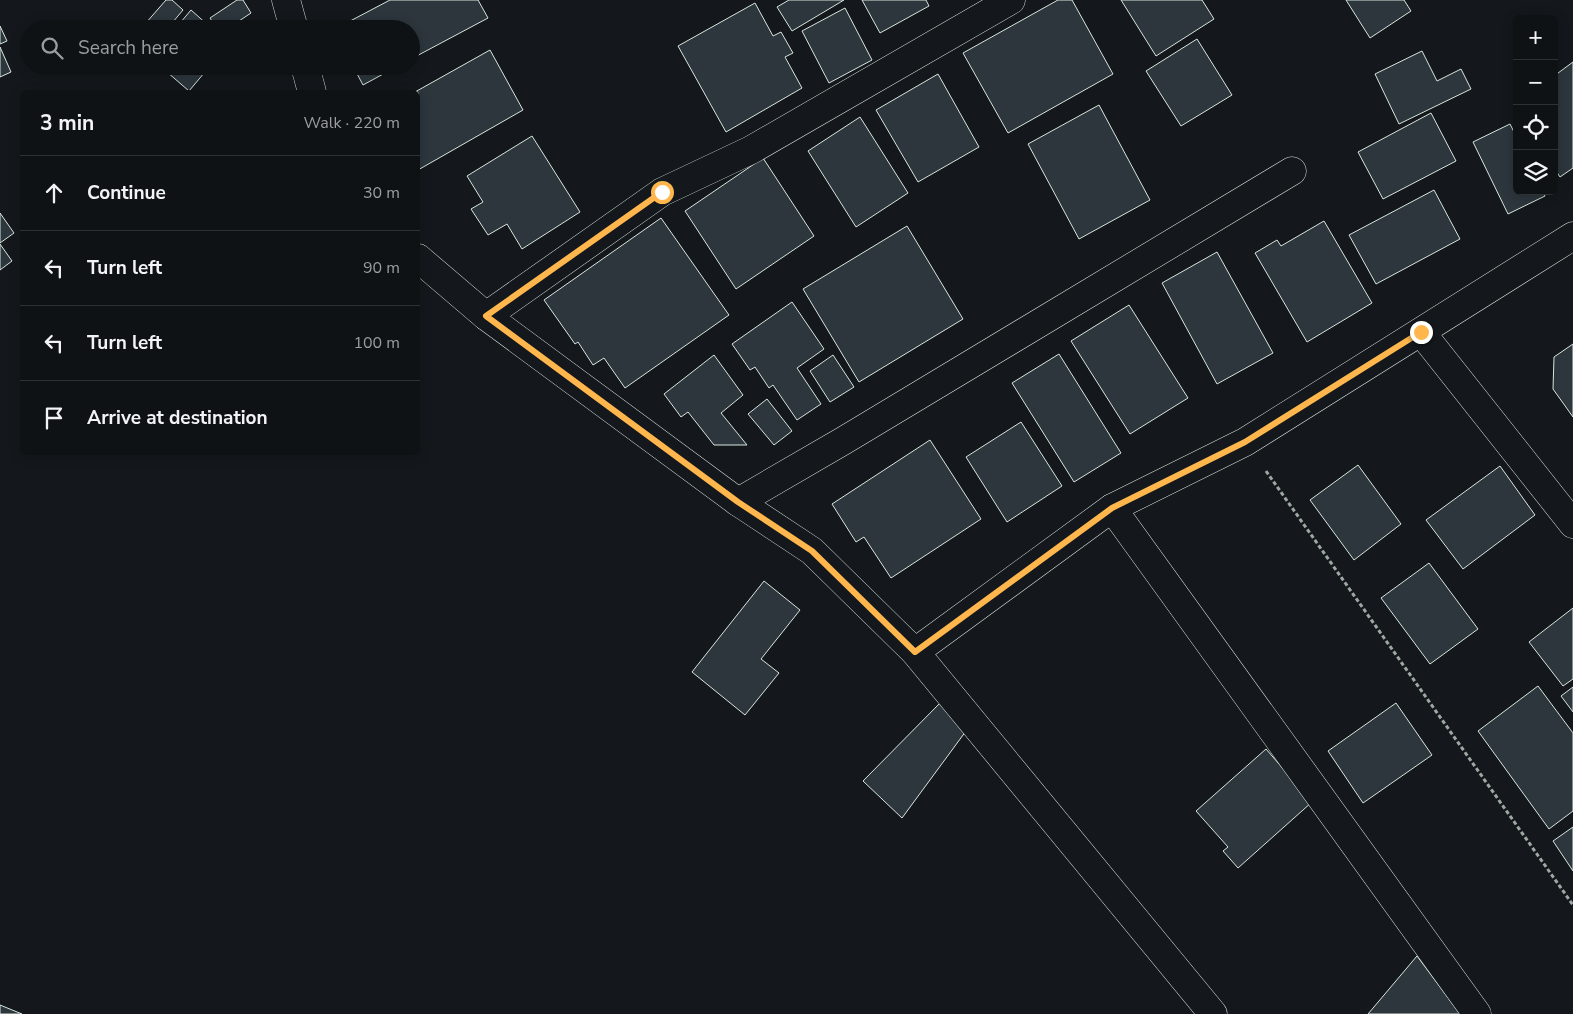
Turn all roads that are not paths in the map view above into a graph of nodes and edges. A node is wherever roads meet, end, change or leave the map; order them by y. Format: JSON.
{"nodes":[{"id":1,"x":286,"y":0,"type":"edge"},
{"id":2,"x":1011,"y":0,"type":"edge"},
{"id":3,"x":292,"y":20,"type":"edge"},
{"id":4,"x":307,"y":75,"type":"edge"},
{"id":5,"x":311,"y":90,"type":"edge"},
{"id":6,"x":1292,"y":171,"type":"dead end"},
{"id":7,"x":1573,"y":236,"type":"edge"},
{"id":8,"x":420,"y":260,"type":"edge"},
{"id":9,"x":486,"y":316,"type":"junction"},
{"id":10,"x":1421,"y":332,"type":"junction"},
{"id":11,"x":738,"y":502,"type":"junction"},
{"id":12,"x":1112,"y":508,"type":"junction"},
{"id":13,"x":1573,"y":524,"type":"edge"},
{"id":14,"x":915,"y":652,"type":"junction"},
{"id":15,"x":1213,"y":1014,"type":"edge"},
{"id":16,"x":1477,"y":1014,"type":"edge"}],
"edges":[{"from":1,"to":3,"type":"street"},
{"from":2,"to":9,"type":"street"},
{"from":4,"to":5,"type":"street"},
{"from":6,"to":11,"type":"street"},
{"from":7,"to":10,"type":"street"},
{"from":8,"to":9,"type":"street"},
{"from":9,"to":11,"type":"street"},
{"from":10,"to":12,"type":"street"},
{"from":10,"to":13,"type":"street"},
{"from":11,"to":14,"type":"street"},
{"from":12,"to":14,"type":"street"},
{"from":12,"to":16,"type":"street"},
{"from":14,"to":15,"type":"street"}]}
